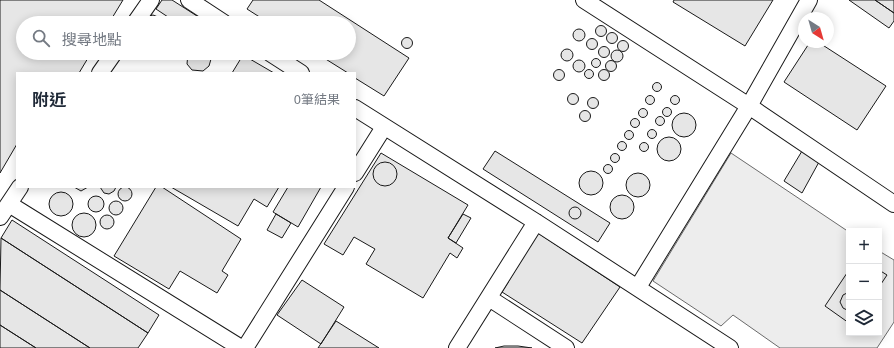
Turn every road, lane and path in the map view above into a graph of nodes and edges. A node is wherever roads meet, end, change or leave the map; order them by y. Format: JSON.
{"nodes":[{"id":1,"x":151,"y":0,"type":"edge"},
{"id":2,"x":189,"y":0,"type":"edge"},
{"id":3,"x":584,"y":0,"type":"edge"},
{"id":4,"x":809,"y":0,"type":"edge"},
{"id":5,"x":140,"y":16,"type":"edge"},
{"id":6,"x":213,"y":16,"type":"edge"},
{"id":7,"x":109,"y":60,"type":"edge"},
{"id":8,"x":281,"y":60,"type":"edge"},
{"id":9,"x":101,"y":72,"type":"edge"},
{"id":10,"x":299,"y":72,"type":"edge"},
{"id":11,"x":749,"y":106,"type":"junction"},
{"id":12,"x":356,"y":109,"type":"edge"},
{"id":13,"x":384,"y":127,"type":"junction"},
{"id":14,"x":356,"y":171,"type":"edge"},
{"id":15,"x":19,"y":188,"type":"edge"},
{"id":16,"x":345,"y":188,"type":"edge"},
{"id":17,"x":894,"y":204,"type":"edge"},
{"id":18,"x":4,"y":210,"type":"edge"},
{"id":19,"x":536,"y":222,"type":"junction"},
{"id":20,"x":638,"y":287,"type":"junction"},
{"id":21,"x":489,"y":298,"type":"junction"},
{"id":22,"x":241,"y":348,"type":"edge"},
{"id":23,"x":246,"y":348,"type":"edge"},
{"id":24,"x":457,"y":348,"type":"edge"},
{"id":25,"x":566,"y":348,"type":"edge"},
{"id":26,"x":730,"y":348,"type":"edge"}],
"edges":[{"from":1,"to":5,"type":"lane"},
{"from":2,"to":6,"type":"lane"},
{"from":3,"to":11,"type":"lane"},
{"from":4,"to":11,"type":"lane"},
{"from":7,"to":9,"type":"lane"},
{"from":8,"to":10,"type":"lane"},
{"from":11,"to":17,"type":"lane"},
{"from":11,"to":20,"type":"lane"},
{"from":12,"to":13,"type":"lane"},
{"from":13,"to":14,"type":"lane"},
{"from":13,"to":19,"type":"lane"},
{"from":15,"to":18,"type":"lane"},
{"from":16,"to":23,"type":"lane"},
{"from":18,"to":22,"type":"lane"},
{"from":19,"to":20,"type":"lane"},
{"from":19,"to":21,"type":"lane"},
{"from":20,"to":26,"type":"lane"},
{"from":21,"to":24,"type":"lane"},
{"from":21,"to":25,"type":"lane"}]}
